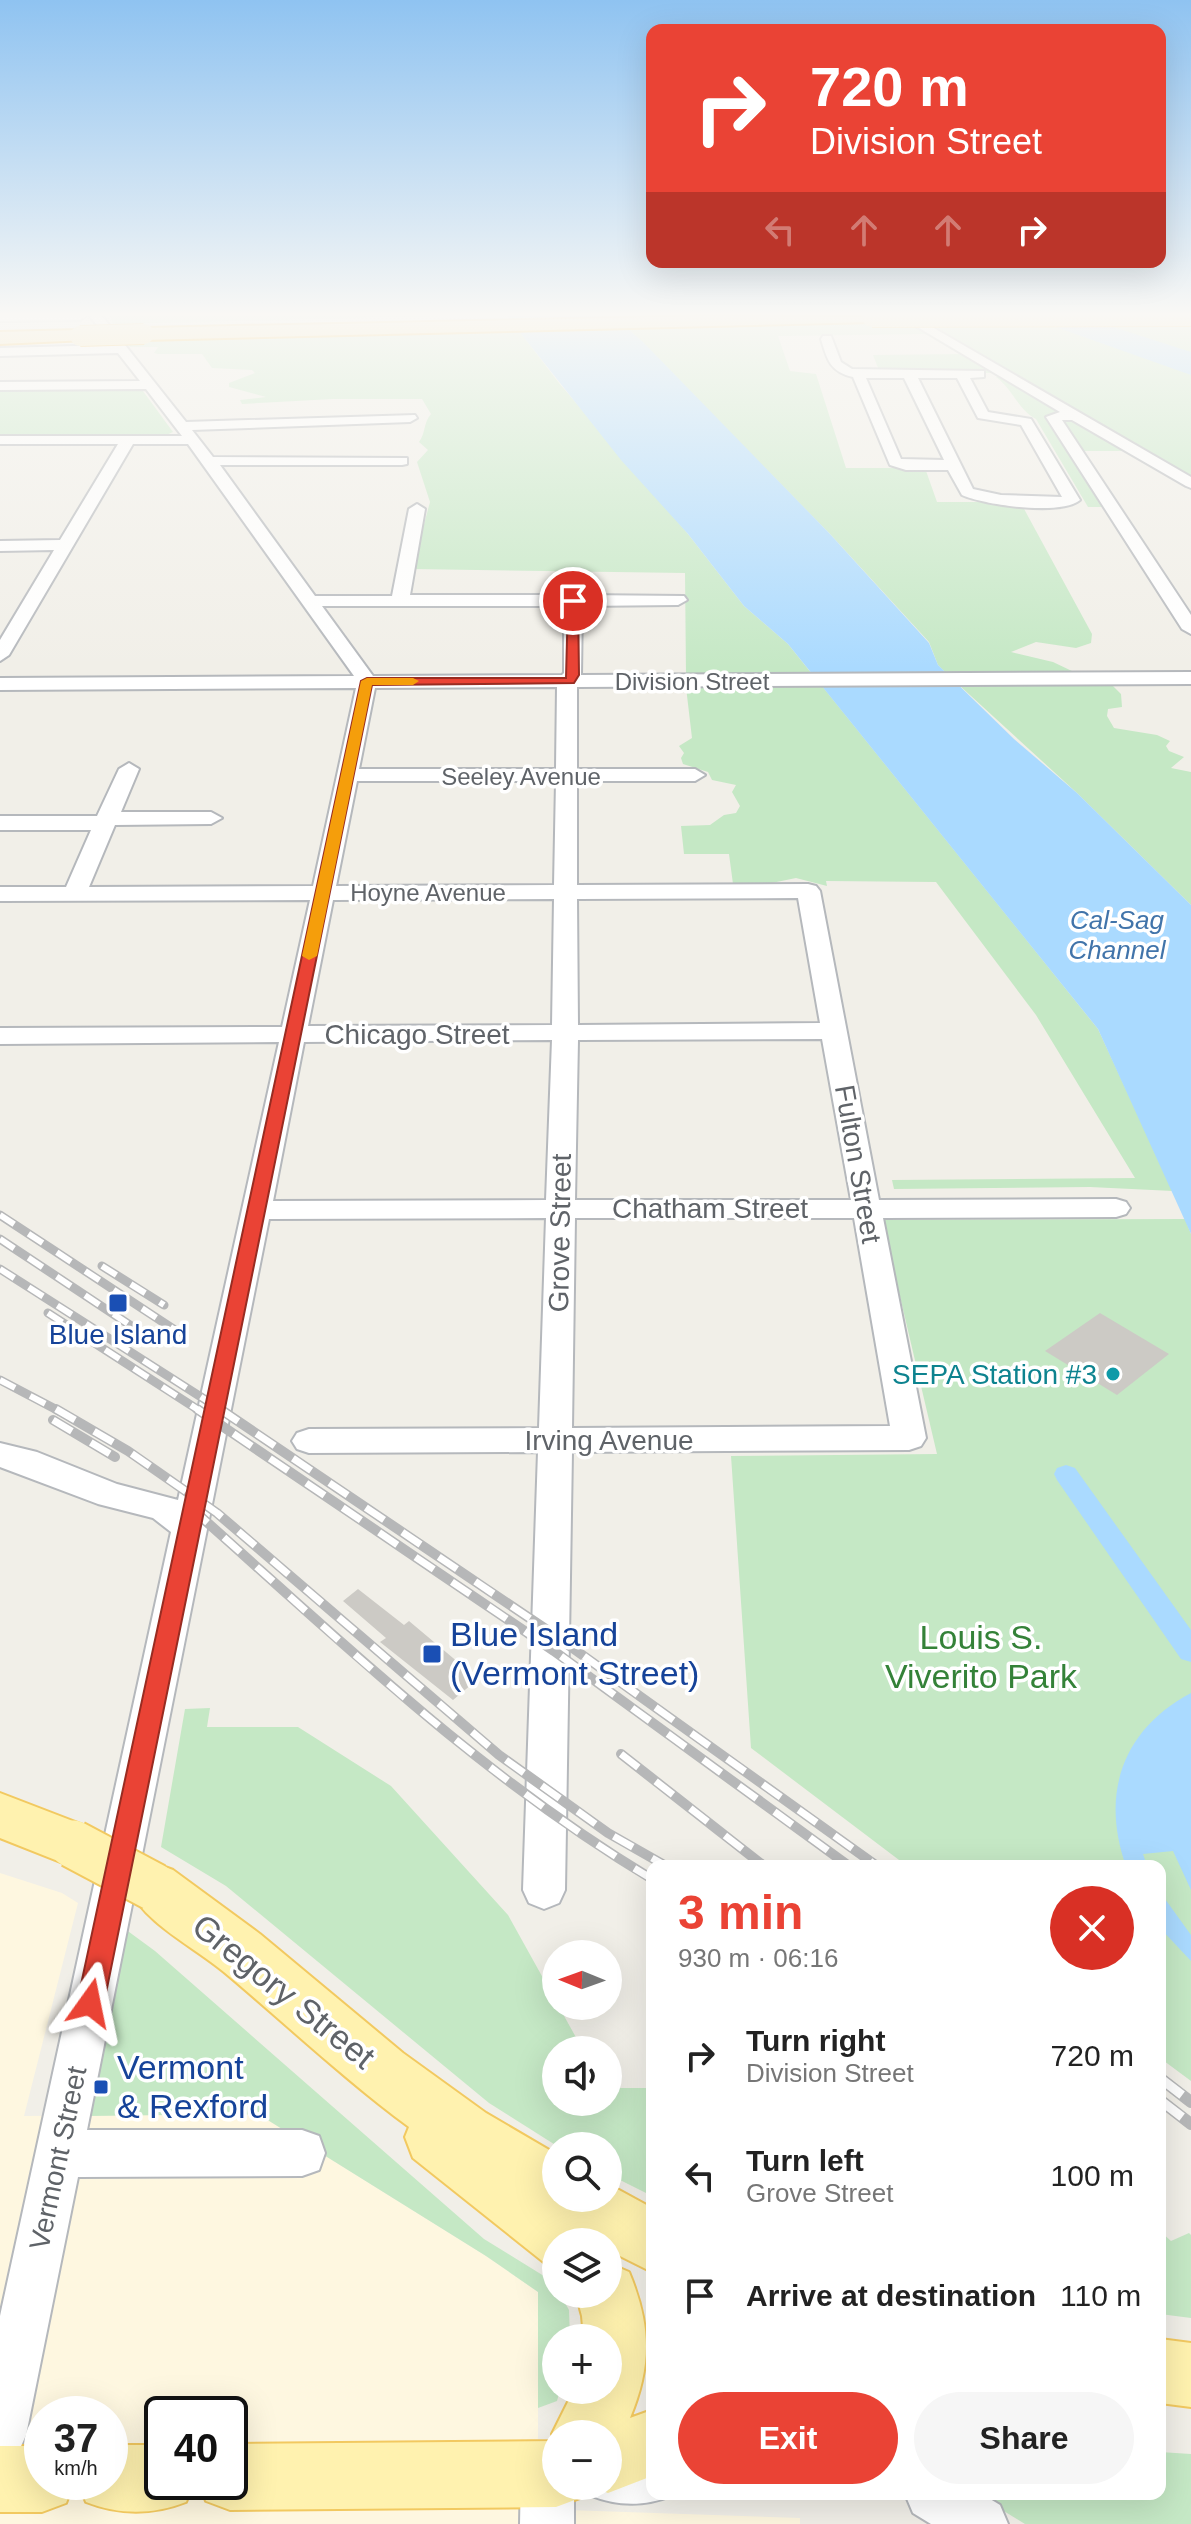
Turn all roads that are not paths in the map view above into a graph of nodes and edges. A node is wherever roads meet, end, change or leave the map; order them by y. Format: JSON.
{"nodes":[{"id":1,"x":180,"y":434,"type":"edge"},
{"id":2,"x":188,"y":434,"type":"edge"},
{"id":3,"x":883,"y":434,"type":"edge"},
{"id":4,"x":939,"y":434,"type":"edge"},
{"id":5,"x":1033,"y":434,"type":"edge"},
{"id":6,"x":1064,"y":434,"type":"edge"},
{"id":7,"x":1108,"y":434,"type":"edge"},
{"id":8,"x":0,"y":440,"type":"edge"},
{"id":9,"x":128,"y":440,"type":"junction"},
{"id":10,"x":209,"y":461,"type":"junction"},
{"id":11,"x":402,"y":461,"type":"dead end"},
{"id":12,"x":954,"y":465,"type":"junction"},
{"id":13,"x":1191,"y":483,"type":"edge"},
{"id":14,"x":417,"y":509,"type":"dead end"},
{"id":15,"x":65,"y":545,"type":"junction"},
{"id":16,"x":0,"y":546,"type":"edge"},
{"id":17,"x":573,"y":578,"type":"dead end"},
{"id":18,"x":1170,"y":596,"type":"junction"},
{"id":19,"x":1191,"y":596,"type":"edge"},
{"id":20,"x":678,"y":600,"type":"dead end"},
{"id":21,"x":309,"y":601,"type":"junction"},
{"id":22,"x":400,"y":601,"type":"junction"},
{"id":23,"x":573,"y":601,"type":"junction"},
{"id":24,"x":1191,"y":629,"type":"edge"},
{"id":25,"x":0,"y":655,"type":"edge"},
{"id":26,"x":1191,"y":678,"type":"edge"},
{"id":27,"x":367,"y":681,"type":"junction"},
{"id":28,"x":570,"y":681,"type":"junction"},
{"id":29,"x":0,"y":684,"type":"edge"},
{"id":30,"x":129,"y":769,"type":"dead end"},
{"id":31,"x":347,"y":775,"type":"junction"},
{"id":32,"x":695,"y":775,"type":"dead end"},
{"id":33,"x":567,"y":776,"type":"junction"},
{"id":34,"x":211,"y":818,"type":"dead end"},
{"id":35,"x":106,"y":821,"type":"junction"},
{"id":36,"x":0,"y":823,"type":"edge"},
{"id":37,"x":808,"y":891,"type":"joint"},
{"id":38,"x":566,"y":892,"type":"junction"},
{"id":39,"x":323,"y":893,"type":"junction"},
{"id":40,"x":0,"y":894,"type":"edge"},
{"id":41,"x":74,"y":894,"type":"junction"},
{"id":42,"x":834,"y":1031,"type":"junction"},
{"id":43,"x":565,"y":1033,"type":"junction"},
{"id":44,"x":293,"y":1035,"type":"junction"},
{"id":45,"x":0,"y":1036,"type":"edge"},
{"id":46,"x":865,"y":1208,"type":"junction"},
{"id":47,"x":1116,"y":1208,"type":"dead end"},
{"id":48,"x":560,"y":1209,"type":"junction"},
{"id":49,"x":256,"y":1210,"type":"junction"},
{"id":50,"x":909,"y":1438,"type":"joint"},
{"id":51,"x":555,"y":1440,"type":"junction"},
{"id":52,"x":309,"y":1441,"type":"dead end"},
{"id":53,"x":0,"y":1455,"type":"edge"},
{"id":54,"x":190,"y":1528,"type":"junction"},
{"id":55,"x":0,"y":1815,"type":"edge"},
{"id":56,"x":544,"y":1890,"type":"dead end"},
{"id":57,"x":326,"y":2027,"type":"junction"},
{"id":58,"x":302,"y":2153,"type":"dead end"},
{"id":59,"x":59,"y":2154,"type":"junction"},
{"id":60,"x":542,"y":2180,"type":"edge"},
{"id":61,"x":599,"y":2212,"type":"edge"},
{"id":62,"x":550,"y":2228,"type":"edge"},
{"id":63,"x":646,"y":2238,"type":"edge"},
{"id":64,"x":1166,"y":2372,"type":"edge"},
{"id":65,"x":1191,"y":2375,"type":"edge"},
{"id":66,"x":1166,"y":2397,"type":"edge"},
{"id":67,"x":1191,"y":2398,"type":"edge"},
{"id":68,"x":0,"y":2435,"type":"edge"},
{"id":69,"x":646,"y":2445,"type":"edge"},
{"id":70,"x":622,"y":2454,"type":"edge"},
{"id":71,"x":542,"y":2473,"type":"edge"},
{"id":72,"x":622,"y":2476,"type":"edge"},
{"id":73,"x":248,"y":2477,"type":"edge"},
{"id":74,"x":646,"y":2477,"type":"edge"},
{"id":75,"x":0,"y":2479,"type":"edge"},
{"id":76,"x":24,"y":2479,"type":"edge"},
{"id":77,"x":942,"y":2500,"type":"edge"},
{"id":78,"x":981,"y":2524,"type":"edge"}],
"edges":[{"from":1,"to":9,"type":"street"},
{"from":2,"to":10,"type":"street"},
{"from":3,"to":12,"type":"street"},
{"from":4,"to":12,"type":"street"},
{"from":5,"to":12,"type":"street"},
{"from":6,"to":18,"type":"street"},
{"from":7,"to":13,"type":"street"},
{"from":8,"to":9,"type":"street"},
{"from":9,"to":15,"type":"street"},
{"from":10,"to":11,"type":"street"},
{"from":10,"to":21,"type":"street"},
{"from":14,"to":22,"type":"street"},
{"from":15,"to":16,"type":"street"},
{"from":15,"to":25,"type":"street"},
{"from":17,"to":23,"type":"street","name":"Grove Street"},
{"from":18,"to":19,"type":"street"},
{"from":18,"to":24,"type":"street"},
{"from":20,"to":23,"type":"street"},
{"from":21,"to":22,"type":"street"},
{"from":21,"to":27,"type":"street"},
{"from":22,"to":23,"type":"street"},
{"from":23,"to":28,"type":"street","name":"Grove Street"},
{"from":26,"to":28,"type":"street","name":"Division Street"},
{"from":27,"to":28,"type":"street","name":"Division Street"},
{"from":27,"to":29,"type":"street","name":"Division Street"},
{"from":27,"to":31,"type":"street","name":"Vermont Street"},
{"from":28,"to":33,"type":"street","name":"Grove Street"},
{"from":30,"to":35,"type":"street"},
{"from":31,"to":33,"type":"street","name":"Seeley Avenue"},
{"from":31,"to":39,"type":"street","name":"Vermont Street"},
{"from":32,"to":33,"type":"street","name":"Seeley Avenue"},
{"from":33,"to":38,"type":"street","name":"Grove Street"},
{"from":34,"to":35,"type":"street"},
{"from":35,"to":36,"type":"street"},
{"from":35,"to":41,"type":"street"},
{"from":37,"to":38,"type":"street","name":"Hoyne Avenue"},
{"from":37,"to":42,"type":"street","name":"Fulton Street"},
{"from":38,"to":39,"type":"street","name":"Hoyne Avenue"},
{"from":38,"to":43,"type":"street","name":"Grove Street"},
{"from":39,"to":41,"type":"street","name":"Hoyne Avenue"},
{"from":39,"to":44,"type":"street","name":"Vermont Street"},
{"from":40,"to":41,"type":"street","name":"Hoyne Avenue"},
{"from":42,"to":43,"type":"street","name":"Chicago Street"},
{"from":42,"to":46,"type":"street","name":"Fulton Street"},
{"from":43,"to":44,"type":"street","name":"Chicago Street"},
{"from":43,"to":48,"type":"street","name":"Grove Street"},
{"from":44,"to":45,"type":"street","name":"Chicago Street"},
{"from":44,"to":49,"type":"street","name":"Vermont Street"},
{"from":46,"to":47,"type":"street","name":"Chatham Street"},
{"from":46,"to":48,"type":"street","name":"Chatham Street"},
{"from":46,"to":50,"type":"street","name":"Fulton Street"},
{"from":48,"to":49,"type":"street","name":"Chatham Street"},
{"from":48,"to":51,"type":"street","name":"Grove Street"},
{"from":49,"to":54,"type":"street","name":"Vermont Street"},
{"from":50,"to":51,"type":"street","name":"Irving Avenue"},
{"from":51,"to":52,"type":"street","name":"Irving Avenue"},
{"from":51,"to":56,"type":"street","name":"Grove Street"},
{"from":53,"to":54,"type":"street"},
{"from":54,"to":59,"type":"street","name":"Vermont Street"},
{"from":55,"to":57,"type":"main road","name":"Gregory Street","bridge":true},
{"from":57,"to":60,"type":"main road","name":"Gregory Street"},
{"from":57,"to":62,"type":"main road"},
{"from":58,"to":59,"type":"street"},
{"from":59,"to":68,"type":"street","name":"Vermont Street"},
{"from":61,"to":63,"type":"main road"},
{"from":64,"to":65,"type":"main road"},
{"from":66,"to":67,"type":"main road"},
{"from":69,"to":70,"type":"main road"},
{"from":71,"to":73,"type":"main road"},
{"from":72,"to":74,"type":"street"},
{"from":75,"to":76,"type":"main road"},
{"from":77,"to":78,"type":"street"}]}
